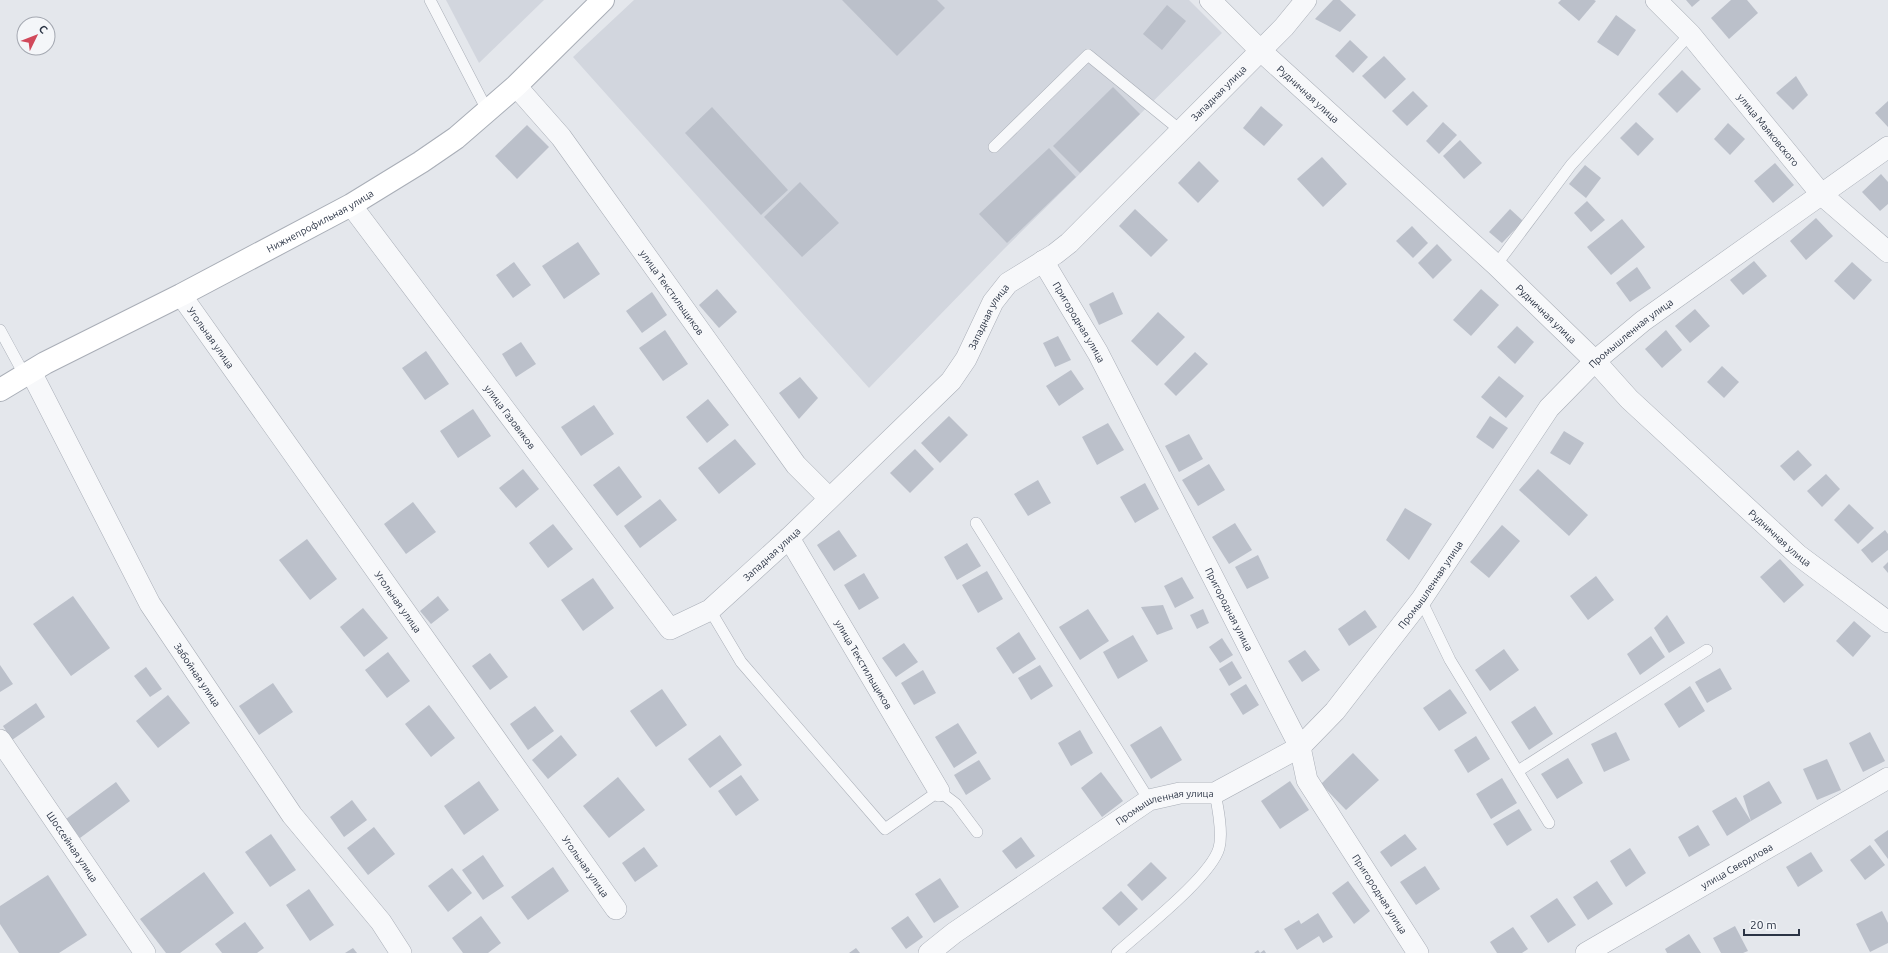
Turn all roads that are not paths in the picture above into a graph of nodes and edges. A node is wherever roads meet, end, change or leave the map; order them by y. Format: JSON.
{"nodes":[{"id":1,"x":430,"y":0,"type":"edge"},
{"id":2,"x":1210,"y":0,"type":"edge"},
{"id":3,"x":1306,"y":0,"type":"edge"},
{"id":4,"x":1656,"y":0,"type":"edge"},
{"id":5,"x":600,"y":1,"type":"edge"},
{"id":6,"x":1690,"y":34,"type":"junction"},
{"id":7,"x":1260,"y":50,"type":"junction"},
{"id":8,"x":516,"y":86,"type":"junction"},
{"id":9,"x":487,"y":110,"type":"junction"},
{"id":10,"x":1180,"y":130,"type":"junction"},
{"id":11,"x":994,"y":147,"type":"dead end"},
{"id":12,"x":1888,"y":147,"type":"edge"},
{"id":13,"x":1822,"y":195,"type":"junction"},
{"id":14,"x":351,"y":205,"type":"junction"},
{"id":15,"x":1888,"y":252,"type":"edge"},
{"id":16,"x":1043,"y":261,"type":"junction"},
{"id":17,"x":1496,"y":265,"type":"junction"},
{"id":18,"x":180,"y":295,"type":"junction"},
{"id":19,"x":0,"y":330,"type":"edge"},
{"id":20,"x":1595,"y":362,"type":"junction"},
{"id":21,"x":28,"y":374,"type":"junction"},
{"id":22,"x":0,"y":390,"type":"edge"},
{"id":23,"x":829,"y":498,"type":"junction"},
{"id":24,"x":976,"y":523,"type":"dead end"},
{"id":25,"x":789,"y":538,"type":"junction"},
{"id":26,"x":1421,"y":600,"type":"junction"},
{"id":27,"x":710,"y":610,"type":"junction"},
{"id":28,"x":1888,"y":622,"type":"edge"},
{"id":29,"x":670,"y":629,"type":"joint"},
{"id":30,"x":1707,"y":650,"type":"dead end"},
{"id":31,"x":0,"y":740,"type":"edge"},
{"id":32,"x":1300,"y":747,"type":"junction"},
{"id":33,"x":1518,"y":771,"type":"junction"},
{"id":34,"x":1888,"y":778,"type":"edge"},
{"id":35,"x":939,"y":791,"type":"junction"},
{"id":36,"x":1215,"y":793,"type":"junction"},
{"id":37,"x":1150,"y":800,"type":"junction"},
{"id":38,"x":1549,"y":823,"type":"dead end"},
{"id":39,"x":978,"y":832,"type":"dead end"},
{"id":40,"x":616,"y":909,"type":"dead end"},
{"id":41,"x":145,"y":953,"type":"edge"},
{"id":42,"x":401,"y":953,"type":"edge"},
{"id":43,"x":929,"y":953,"type":"edge"},
{"id":44,"x":1117,"y":953,"type":"edge"},
{"id":45,"x":1418,"y":953,"type":"edge"},
{"id":46,"x":1586,"y":953,"type":"edge"}],
"edges":[{"from":1,"to":9,"type":"lane"},
{"from":2,"to":7,"type":"street","name":"Рудничная улица"},
{"from":3,"to":7,"type":"street","name":"Западная улица"},
{"from":4,"to":6,"type":"street","name":"улица Маяковского"},
{"from":5,"to":8,"type":"street","name":"Нижнепрофильная улица"},
{"from":6,"to":13,"type":"street","name":"улица Маяковского"},
{"from":6,"to":17,"type":"lane"},
{"from":7,"to":10,"type":"street","name":"Западная улица"},
{"from":7,"to":17,"type":"street","name":"Рудничная улица"},
{"from":8,"to":9,"type":"street","name":"Нижнепрофильная улица"},
{"from":8,"to":23,"type":"street","name":"улица Текстильщиков"},
{"from":9,"to":14,"type":"street","name":"Нижнепрофильная улица"},
{"from":10,"to":11,"type":"lane"},
{"from":10,"to":16,"type":"street","name":"Западная улица"},
{"from":12,"to":13,"type":"street","name":"Промышленная улица"},
{"from":13,"to":15,"type":"street","name":"улица Маяковского"},
{"from":13,"to":20,"type":"street","name":"Промышленная улица"},
{"from":14,"to":18,"type":"street","name":"Нижнепрофильная улица"},
{"from":14,"to":29,"type":"street","name":"улица Газовиков"},
{"from":16,"to":23,"type":"street","name":"Западная улица"},
{"from":16,"to":32,"type":"street","name":"Пригородная улица"},
{"from":17,"to":20,"type":"street","name":"Рудничная улица"},
{"from":18,"to":21,"type":"street","name":"Нижнепрофильная улица"},
{"from":18,"to":40,"type":"street","name":"Угольная улица"},
{"from":19,"to":21,"type":"lane"},
{"from":20,"to":26,"type":"street","name":"Промышленная улица"},
{"from":20,"to":28,"type":"street","name":"Рудничная улица"},
{"from":21,"to":22,"type":"street","name":"Нижнепрофильная улица"},
{"from":21,"to":42,"type":"street","name":"Забойная улица"},
{"from":23,"to":25,"type":"street","name":"Западная улица"},
{"from":24,"to":37,"type":"lane"},
{"from":25,"to":27,"type":"street","name":"Западная улица"},
{"from":25,"to":35,"type":"street","name":"улица Текстильщиков"},
{"from":26,"to":32,"type":"street","name":"Промышленная улица"},
{"from":26,"to":33,"type":"lane"},
{"from":27,"to":29,"type":"street","name":"Западная улица"},
{"from":27,"to":35,"type":"lane"},
{"from":30,"to":33,"type":"lane"},
{"from":31,"to":41,"type":"street","name":"Шоссейная улица"},
{"from":32,"to":36,"type":"street","name":"Промышленная улица"},
{"from":32,"to":45,"type":"street","name":"Пригородная улица"},
{"from":33,"to":38,"type":"lane"},
{"from":34,"to":46,"type":"street","name":"улица Свердлова"},
{"from":35,"to":39,"type":"lane"},
{"from":36,"to":37,"type":"street","name":"Промышленная улица"},
{"from":36,"to":44,"type":"lane"},
{"from":37,"to":43,"type":"street","name":"Промышленная улица"}]}
